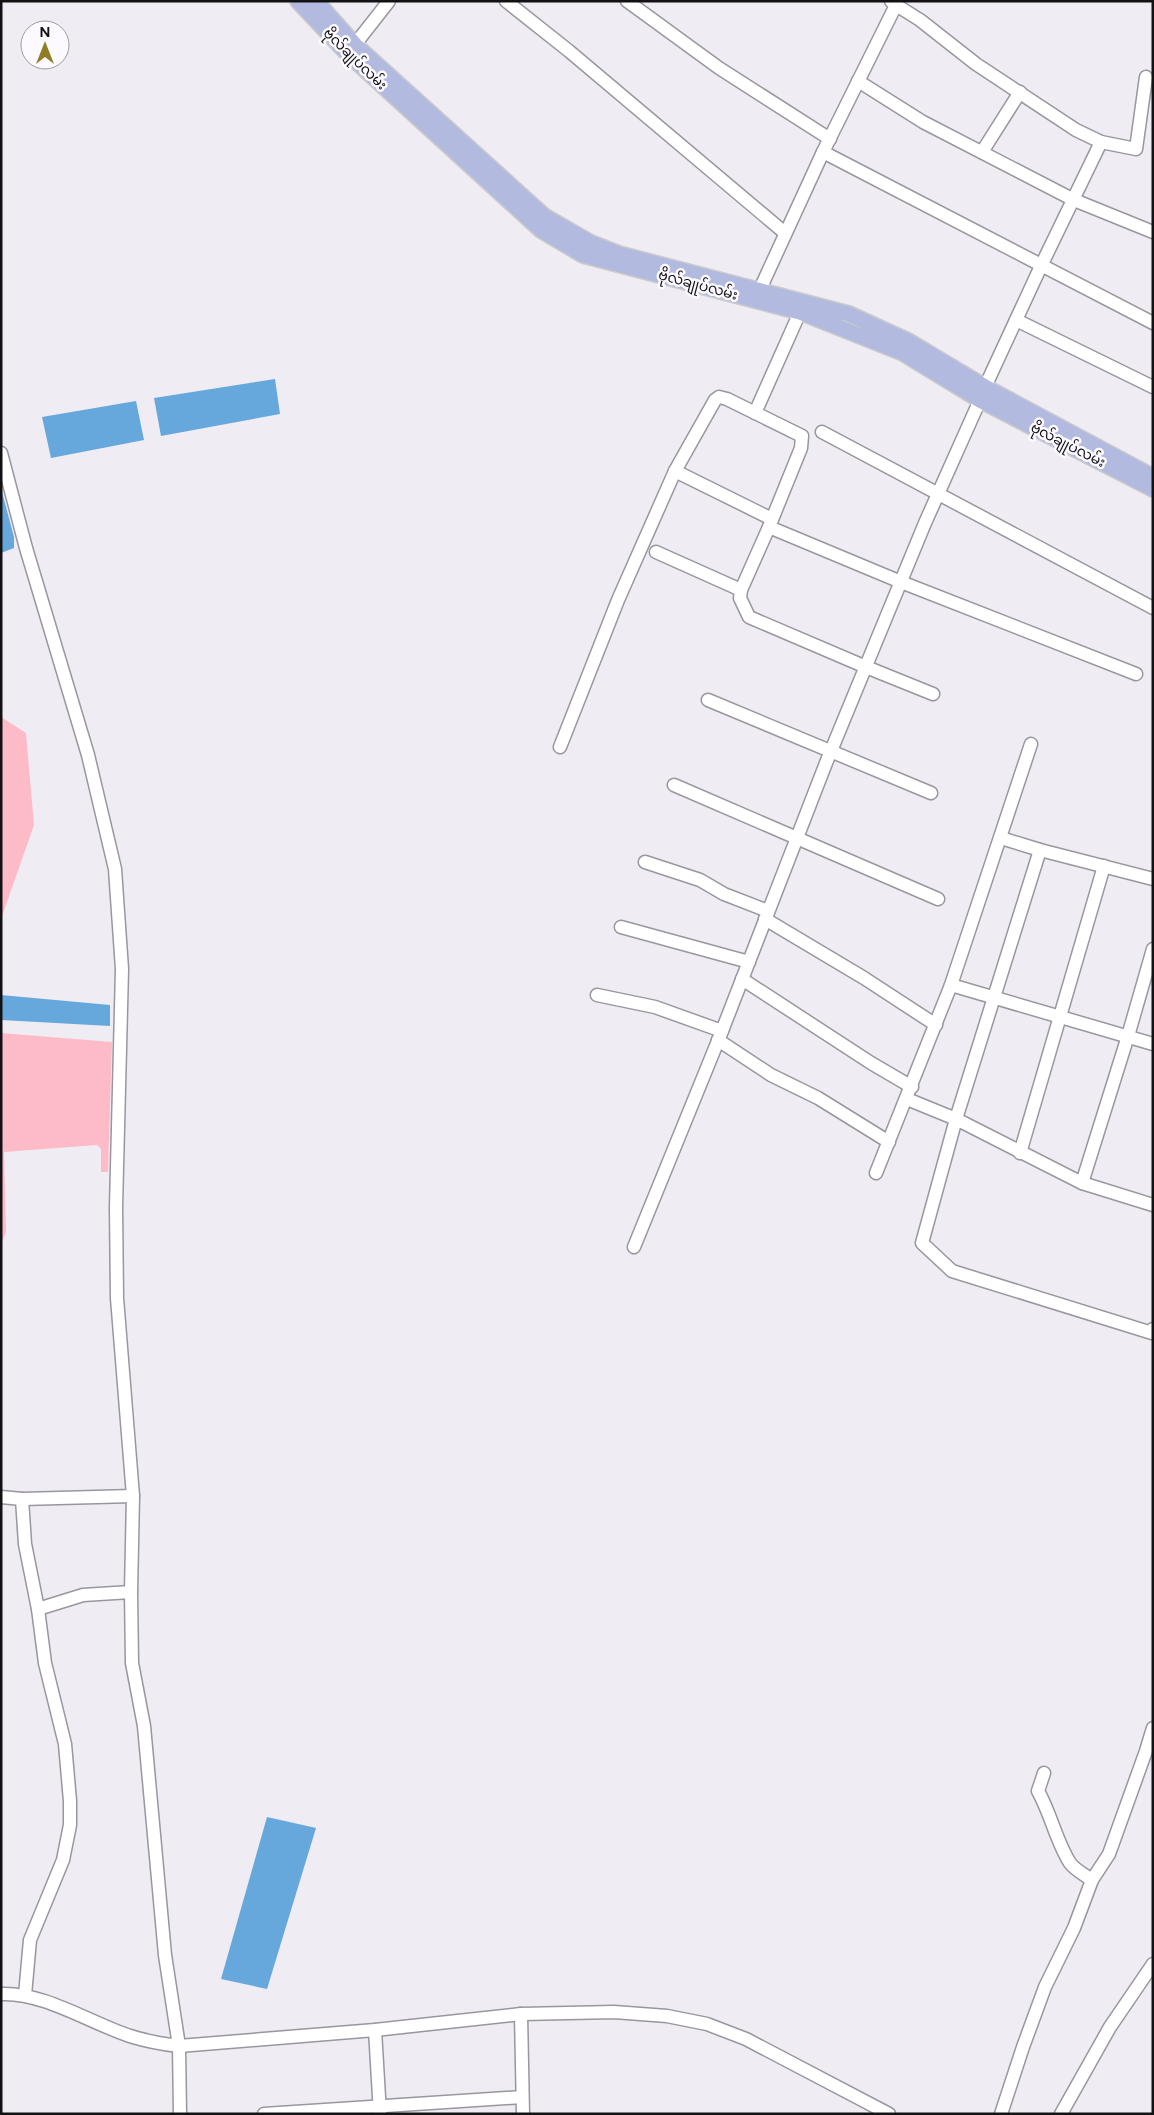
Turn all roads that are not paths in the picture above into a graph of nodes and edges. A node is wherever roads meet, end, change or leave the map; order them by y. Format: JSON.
{"nodes":[{"id":1,"x":298,"y":1,"type":"edge"},
{"id":2,"x":316,"y":1,"type":"edge"},
{"id":3,"x":390,"y":1,"type":"edge"},
{"id":4,"x":506,"y":1,"type":"edge"},
{"id":5,"x":627,"y":1,"type":"edge"},
{"id":6,"x":893,"y":3,"type":"edge"},
{"id":7,"x":351,"y":49,"type":"junction"},
{"id":8,"x":1146,"y":77,"type":"dead end"},
{"id":9,"x":858,"y":81,"type":"junction"},
{"id":10,"x":1020,"y":92,"type":"junction"},
{"id":11,"x":830,"y":139,"type":"junction"},
{"id":12,"x":1102,"y":142,"type":"junction"},
{"id":13,"x":823,"y":152,"type":"junction"},
{"id":14,"x":982,"y":152,"type":"junction"},
{"id":15,"x":1074,"y":200,"type":"junction"},
{"id":16,"x":1153,"y":232,"type":"edge"},
{"id":17,"x":785,"y":233,"type":"junction"},
{"id":18,"x":1041,"y":266,"type":"junction"},
{"id":19,"x":757,"y":295,"type":"junction"},
{"id":20,"x":800,"y":312,"type":"junction"},
{"id":21,"x":1016,"y":320,"type":"junction"},
{"id":22,"x":1153,"y":323,"type":"edge"},
{"id":23,"x":1153,"y":387,"type":"edge"},
{"id":24,"x":983,"y":393,"type":"junction"},
{"id":25,"x":755,"y":413,"type":"junction"},
{"id":26,"x":822,"y":432,"type":"dead end"},
{"id":27,"x":1,"y":453,"type":"edge"},
{"id":28,"x":674,"y":471,"type":"junction"},
{"id":29,"x":1153,"y":477,"type":"edge"},
{"id":30,"x":1153,"y":489,"type":"edge"},
{"id":31,"x":939,"y":494,"type":"junction"},
{"id":32,"x":770,"y":523,"type":"junction"},
{"id":33,"x":656,"y":552,"type":"dead end"},
{"id":34,"x":901,"y":582,"type":"junction"},
{"id":35,"x":741,"y":590,"type":"junction"},
{"id":36,"x":1153,"y":608,"type":"edge"},
{"id":37,"x":866,"y":667,"type":"junction"},
{"id":38,"x":1136,"y":674,"type":"dead end"},
{"id":39,"x":933,"y":694,"type":"dead end"},
{"id":40,"x":708,"y":700,"type":"dead end"},
{"id":41,"x":1031,"y":744,"type":"dead end"},
{"id":42,"x":560,"y":747,"type":"dead end"},
{"id":43,"x":832,"y":750,"type":"junction"},
{"id":44,"x":674,"y":785,"type":"dead end"},
{"id":45,"x":932,"y":793,"type":"dead end"},
{"id":46,"x":797,"y":837,"type":"junction"},
{"id":47,"x":1001,"y":838,"type":"junction"},
{"id":48,"x":1040,"y":850,"type":"junction"},
{"id":49,"x":645,"y":862,"type":"dead end"},
{"id":50,"x":1104,"y":866,"type":"junction"},
{"id":51,"x":1153,"y":879,"type":"edge"},
{"id":52,"x":938,"y":899,"type":"dead end"},
{"id":53,"x":767,"y":915,"type":"junction"},
{"id":54,"x":620,"y":927,"type":"dead end"},
{"id":55,"x":1153,"y":948,"type":"edge"},
{"id":56,"x":748,"y":962,"type":"junction"},
{"id":57,"x":742,"y":979,"type":"junction"},
{"id":58,"x":951,"y":985,"type":"junction"},
{"id":59,"x":596,"y":995,"type":"dead end"},
{"id":60,"x":994,"y":998,"type":"junction"},
{"id":61,"x":1059,"y":1017,"type":"junction"},
{"id":62,"x":936,"y":1025,"type":"junction"},
{"id":63,"x":720,"y":1035,"type":"junction"},
{"id":64,"x":1128,"y":1036,"type":"junction"},
{"id":65,"x":1153,"y":1044,"type":"edge"},
{"id":66,"x":912,"y":1087,"type":"junction"},
{"id":67,"x":907,"y":1099,"type":"junction"},
{"id":68,"x":956,"y":1120,"type":"junction"},
{"id":69,"x":889,"y":1142,"type":"junction"},
{"id":70,"x":1020,"y":1152,"type":"junction"},
{"id":71,"x":876,"y":1172,"type":"dead end"},
{"id":72,"x":1082,"y":1183,"type":"junction"},
{"id":73,"x":1153,"y":1205,"type":"edge"},
{"id":74,"x":634,"y":1247,"type":"dead end"},
{"id":75,"x":1153,"y":1329,"type":"edge"},
{"id":76,"x":133,"y":1496,"type":"junction"},
{"id":77,"x":1,"y":1497,"type":"edge"},
{"id":78,"x":22,"y":1499,"type":"junction"},
{"id":79,"x":131,"y":1592,"type":"junction"},
{"id":80,"x":38,"y":1609,"type":"junction"},
{"id":81,"x":1153,"y":1728,"type":"edge"},
{"id":82,"x":1044,"y":1773,"type":"dead end"},
{"id":83,"x":1092,"y":1880,"type":"junction"},
{"id":84,"x":1153,"y":1964,"type":"edge"},
{"id":85,"x":1,"y":1994,"type":"edge"},
{"id":86,"x":25,"y":1995,"type":"junction"},
{"id":87,"x":521,"y":2014,"type":"junction"},
{"id":88,"x":376,"y":2030,"type":"junction"},
{"id":89,"x":179,"y":2046,"type":"junction"},
{"id":90,"x":522,"y":2097,"type":"junction"},
{"id":91,"x":379,"y":2110,"type":"edge"},
{"id":92,"x":180,"y":2114,"type":"edge"},
{"id":93,"x":264,"y":2114,"type":"edge"},
{"id":94,"x":523,"y":2114,"type":"edge"},
{"id":95,"x":889,"y":2114,"type":"edge"},
{"id":96,"x":1001,"y":2114,"type":"edge"},
{"id":97,"x":1061,"y":2114,"type":"edge"}],
"edges":[{"from":1,"to":7,"type":"main road","name":"ဗိုလ်ချုပ်လမ်း"},
{"from":2,"to":7,"type":"main road","name":"ဗိုလ်ချုပ်လမ်း"},
{"from":3,"to":7,"type":"street"},
{"from":4,"to":17,"type":"street"},
{"from":5,"to":11,"type":"street"},
{"from":6,"to":9,"type":"street"},
{"from":6,"to":10,"type":"street"},
{"from":7,"to":19,"type":"main road","name":"ဗိုလ်ချုပ်လမ်း"},
{"from":8,"to":12,"type":"street"},
{"from":9,"to":11,"type":"street"},
{"from":9,"to":14,"type":"street"},
{"from":10,"to":12,"type":"street"},
{"from":10,"to":14,"type":"street"},
{"from":11,"to":13,"type":"street"},
{"from":12,"to":15,"type":"street"},
{"from":13,"to":17,"type":"street"},
{"from":13,"to":18,"type":"street"},
{"from":14,"to":15,"type":"street"},
{"from":15,"to":16,"type":"street"},
{"from":15,"to":18,"type":"street"},
{"from":17,"to":19,"type":"street"},
{"from":18,"to":21,"type":"street"},
{"from":18,"to":22,"type":"street"},
{"from":19,"to":20,"type":"main road","name":"ဗိုလ်ချုပ်လမ်း"},
{"from":19,"to":24,"type":"main road","name":"ဗိုလ်ချုပ်လမ်း"},
{"from":20,"to":24,"type":"main road","name":"ဗိုလ်ချုပ်လမ်း"},
{"from":20,"to":25,"type":"street"},
{"from":21,"to":23,"type":"street"},
{"from":21,"to":24,"type":"street"},
{"from":24,"to":29,"type":"main road","name":"ဗိုလ်ချုပ်လမ်း"},
{"from":24,"to":30,"type":"main road","name":"ဗိုလ်ချုပ်လမ်း"},
{"from":24,"to":31,"type":"street"},
{"from":25,"to":28,"type":"street"},
{"from":25,"to":32,"type":"street"},
{"from":26,"to":31,"type":"street"},
{"from":27,"to":76,"type":"street"},
{"from":28,"to":32,"type":"street"},
{"from":28,"to":42,"type":"street"},
{"from":31,"to":34,"type":"street"},
{"from":31,"to":36,"type":"street"},
{"from":32,"to":34,"type":"street"},
{"from":32,"to":35,"type":"street"},
{"from":33,"to":35,"type":"street"},
{"from":34,"to":37,"type":"street"},
{"from":34,"to":38,"type":"street"},
{"from":35,"to":37,"type":"street"},
{"from":37,"to":39,"type":"street"},
{"from":37,"to":43,"type":"street"},
{"from":40,"to":43,"type":"street"},
{"from":41,"to":47,"type":"street"},
{"from":43,"to":45,"type":"street"},
{"from":43,"to":46,"type":"street"},
{"from":44,"to":46,"type":"street"},
{"from":46,"to":52,"type":"street"},
{"from":46,"to":53,"type":"street"},
{"from":47,"to":48,"type":"street"},
{"from":47,"to":58,"type":"street"},
{"from":48,"to":50,"type":"street"},
{"from":48,"to":60,"type":"street"},
{"from":49,"to":53,"type":"street"},
{"from":50,"to":51,"type":"street"},
{"from":50,"to":61,"type":"street"},
{"from":53,"to":56,"type":"street"},
{"from":53,"to":62,"type":"street"},
{"from":54,"to":56,"type":"street"},
{"from":55,"to":64,"type":"street"},
{"from":56,"to":57,"type":"street"},
{"from":57,"to":63,"type":"street"},
{"from":57,"to":66,"type":"street"},
{"from":58,"to":60,"type":"street"},
{"from":58,"to":62,"type":"street"},
{"from":59,"to":63,"type":"street"},
{"from":60,"to":61,"type":"street"},
{"from":60,"to":68,"type":"street"},
{"from":61,"to":64,"type":"street"},
{"from":61,"to":70,"type":"street"},
{"from":62,"to":66,"type":"street"},
{"from":63,"to":69,"type":"street"},
{"from":63,"to":74,"type":"street"},
{"from":64,"to":65,"type":"street"},
{"from":64,"to":72,"type":"street"},
{"from":66,"to":67,"type":"street"},
{"from":67,"to":68,"type":"street"},
{"from":67,"to":69,"type":"street"},
{"from":68,"to":70,"type":"street"},
{"from":68,"to":75,"type":"street"},
{"from":69,"to":71,"type":"street"},
{"from":70,"to":72,"type":"street"},
{"from":72,"to":73,"type":"street"},
{"from":76,"to":78,"type":"street"},
{"from":76,"to":79,"type":"street"},
{"from":77,"to":78,"type":"street"},
{"from":78,"to":80,"type":"street"},
{"from":79,"to":80,"type":"street"},
{"from":79,"to":89,"type":"street"},
{"from":80,"to":86,"type":"street"},
{"from":81,"to":83,"type":"street"},
{"from":82,"to":83,"type":"street"},
{"from":83,"to":96,"type":"street"},
{"from":84,"to":97,"type":"street"},
{"from":85,"to":86,"type":"street"},
{"from":86,"to":89,"type":"street"},
{"from":87,"to":88,"type":"street"},
{"from":87,"to":90,"type":"street"},
{"from":87,"to":95,"type":"street"},
{"from":88,"to":89,"type":"street"},
{"from":88,"to":91,"type":"street"},
{"from":89,"to":92,"type":"street"},
{"from":90,"to":91,"type":"street"},
{"from":90,"to":94,"type":"street"},
{"from":91,"to":93,"type":"street"}]}
